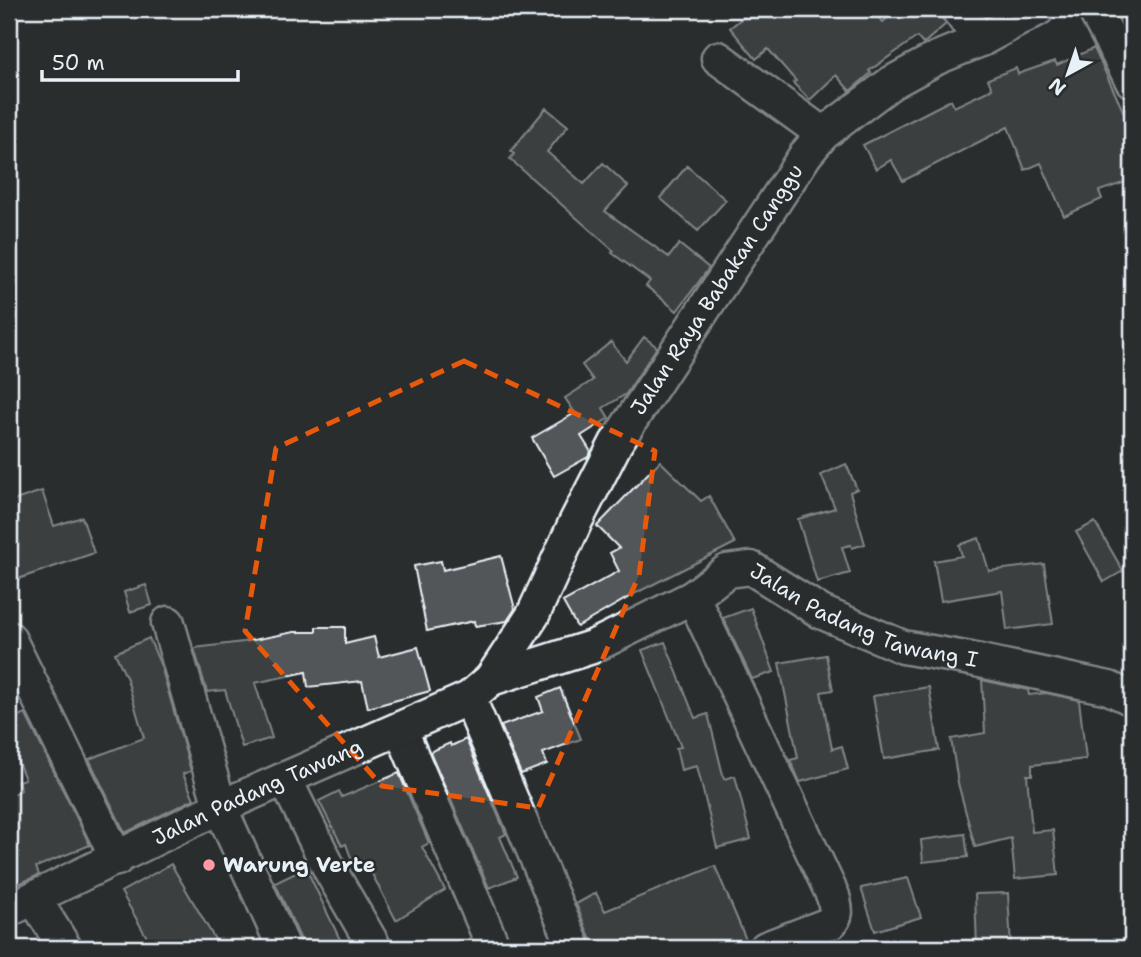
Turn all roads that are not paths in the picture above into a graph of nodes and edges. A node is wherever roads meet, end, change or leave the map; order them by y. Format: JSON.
{"nodes":[{"id":1,"x":957,"y":9,"type":"edge"},
{"id":2,"x":1038,"y":9,"type":"edge"},
{"id":3,"x":1094,"y":9,"type":"edge"},
{"id":4,"x":981,"y":40,"type":"junction"},
{"id":5,"x":718,"y":58,"type":"dead end"},
{"id":6,"x":1132,"y":81,"type":"edge"},
{"id":7,"x":823,"y":134,"type":"junction"},
{"id":8,"x":693,"y":597,"type":"junction"},
{"id":9,"x":168,"y":623,"type":"dead end"},
{"id":10,"x":9,"y":638,"type":"edge"},
{"id":11,"x":486,"y":682,"type":"junction"},
{"id":12,"x":1132,"y":699,"type":"edge"},
{"id":13,"x":401,"y":730,"type":"junction"},
{"id":14,"x":285,"y":779,"type":"junction"},
{"id":15,"x":220,"y":807,"type":"junction"},
{"id":16,"x":117,"y":859,"type":"junction"},
{"id":17,"x":21,"y":904,"type":"edge"},
{"id":18,"x":573,"y":945,"type":"dead end"},
{"id":19,"x":65,"y":948,"type":"edge"},
{"id":20,"x":284,"y":948,"type":"edge"},
{"id":21,"x":375,"y":948,"type":"edge"},
{"id":22,"x":494,"y":948,"type":"edge"},
{"id":23,"x":766,"y":948,"type":"edge"}],
"edges":[{"from":1,"to":4,"type":"street"},
{"from":2,"to":4,"type":"street","name":"Jalan Raya Babakan Canggu"},
{"from":3,"to":6,"type":"street"},
{"from":4,"to":7,"type":"street","name":"Jalan Raya Babakan Canggu"},
{"from":5,"to":7,"type":"street"},
{"from":7,"to":11,"type":"street","name":"Jalan Raya Babakan Canggu"},
{"from":8,"to":11,"type":"street","name":"Jalan Padang Tawang I"},
{"from":8,"to":12,"type":"street","name":"Jalan Padang Tawang I"},
{"from":8,"to":23,"type":"street"},
{"from":9,"to":15,"type":"street"},
{"from":10,"to":16,"type":"street"},
{"from":11,"to":13,"type":"street","name":"Jalan Padang Tawang"},
{"from":11,"to":18,"type":"street"},
{"from":13,"to":14,"type":"street","name":"Jalan Padang Tawang"},
{"from":13,"to":22,"type":"street"},
{"from":14,"to":15,"type":"street","name":"Jalan Padang Tawang"},
{"from":14,"to":21,"type":"street"},
{"from":15,"to":16,"type":"street","name":"Jalan Padang Tawang"},
{"from":15,"to":20,"type":"street"},
{"from":16,"to":17,"type":"street","name":"Jalan Padang Tawang"},
{"from":17,"to":19,"type":"street"}]}
